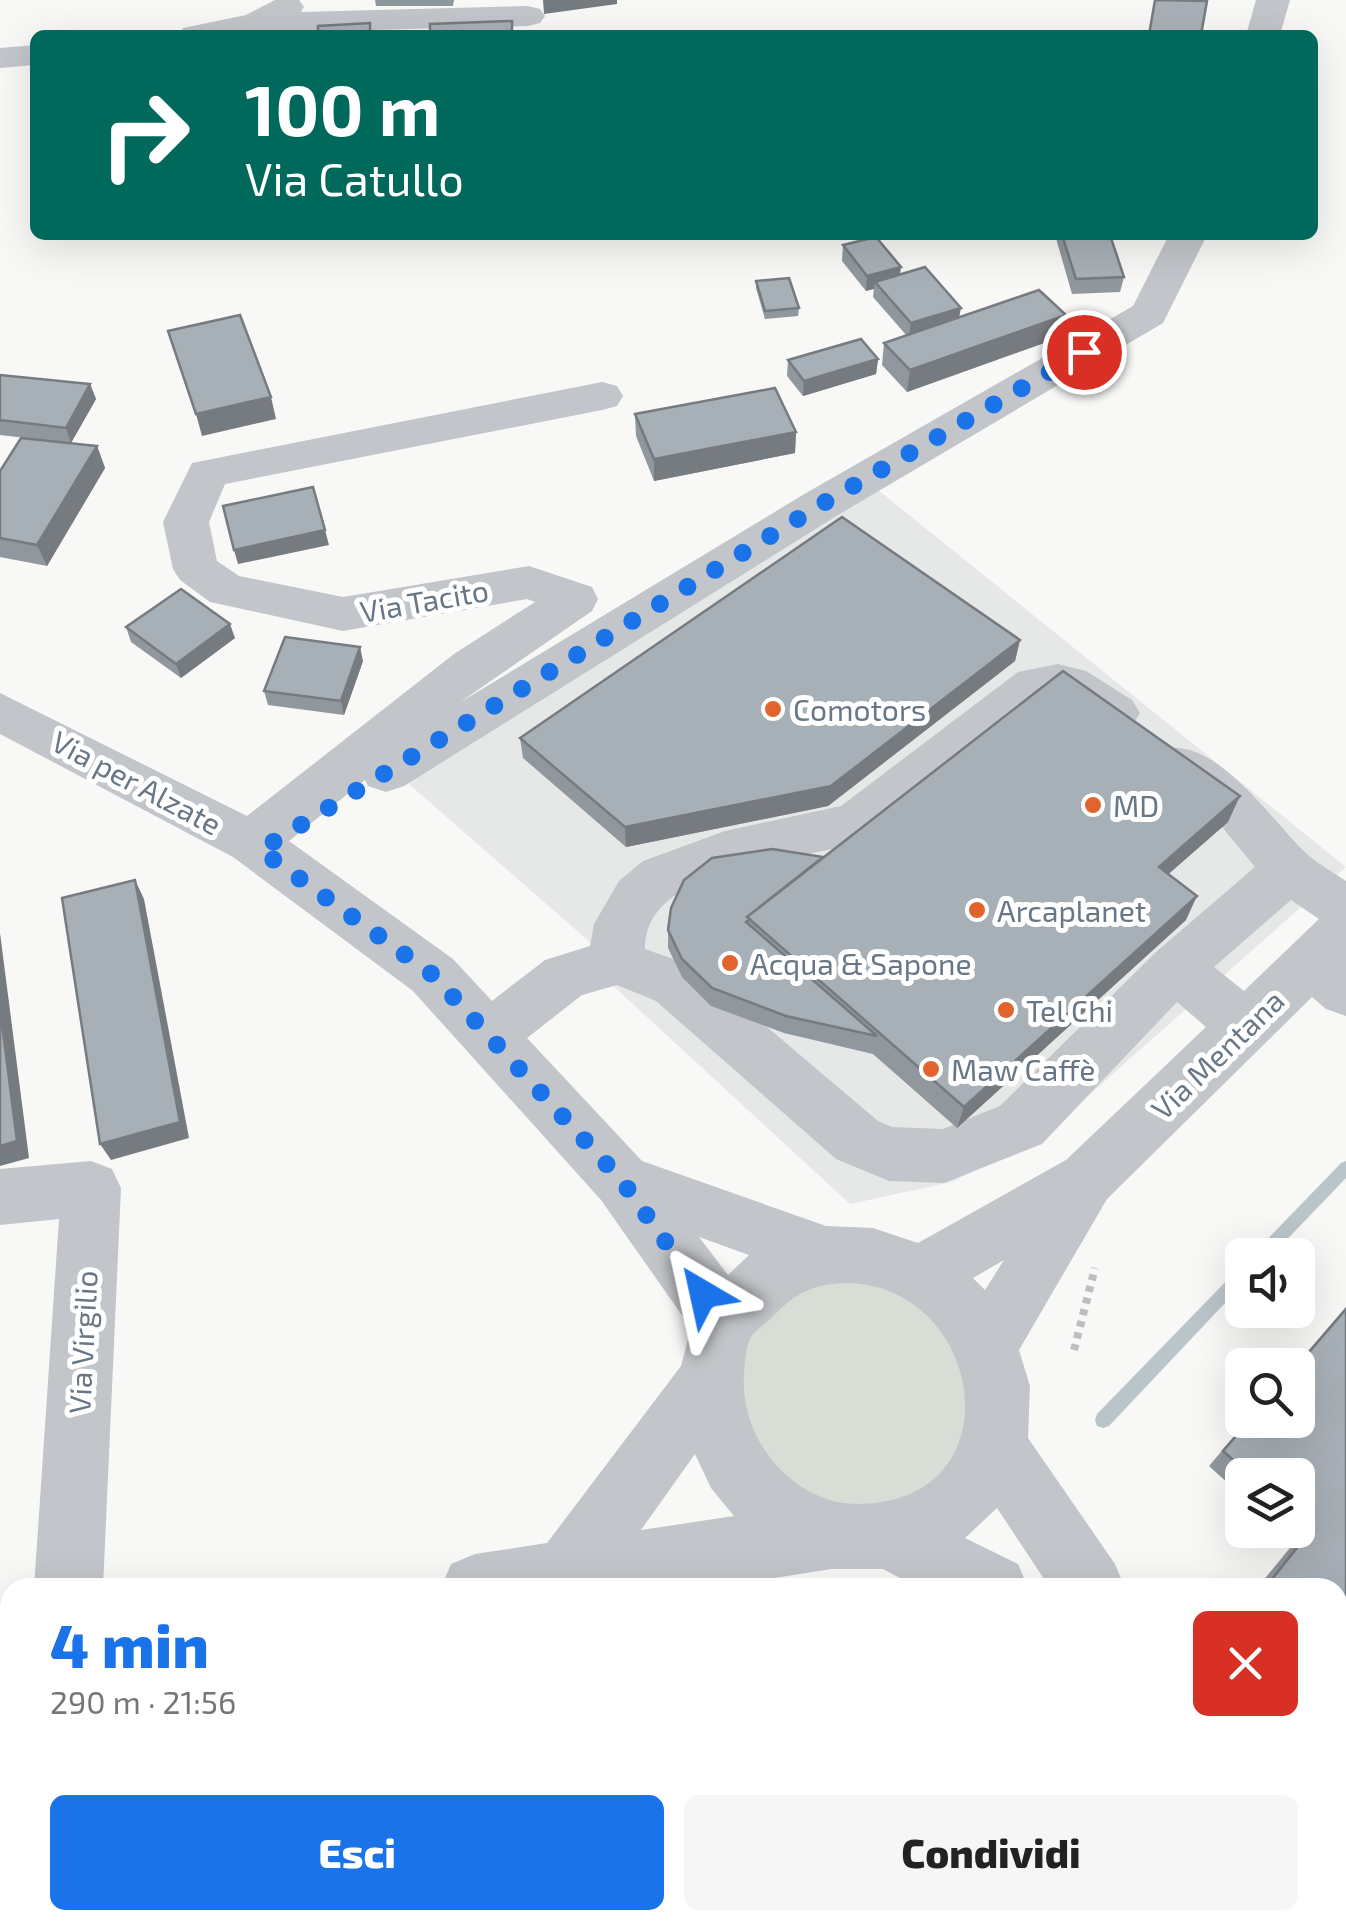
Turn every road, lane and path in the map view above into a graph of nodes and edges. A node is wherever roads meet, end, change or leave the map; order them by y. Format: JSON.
{"nodes":[{"id":1,"x":299,"y":0,"type":"edge"},
{"id":2,"x":1274,"y":0,"type":"edge"},
{"id":3,"x":528,"y":16,"type":"dead end"},
{"id":4,"x":258,"y":29,"type":"edge"},
{"id":5,"x":1264,"y":30,"type":"edge"},
{"id":6,"x":30,"y":55,"type":"edge"},
{"id":7,"x":0,"y":58,"type":"edge"},
{"id":8,"x":1186,"y":240,"type":"edge"},
{"id":9,"x":602,"y":396,"type":"dead end"},
{"id":10,"x":0,"y":712,"type":"edge"},
{"id":11,"x":60,"y":742,"type":"junction"},
{"id":12,"x":0,"y":746,"type":"edge"},
{"id":13,"x":255,"y":846,"type":"junction"},
{"id":14,"x":1289,"y":870,"type":"junction"},
{"id":15,"x":1346,"y":909,"type":"edge"},
{"id":16,"x":1334,"y":961,"type":"edge"},
{"id":17,"x":618,"y":962,"type":"junction"},
{"id":18,"x":1175,"y":968,"type":"junction"},
{"id":19,"x":1246,"y":1026,"type":"junction"},
{"id":20,"x":490,"y":1036,"type":"junction"},
{"id":21,"x":1087,"y":1179,"type":"junction"},
{"id":22,"x":622,"y":1181,"type":"junction"},
{"id":23,"x":0,"y":1197,"type":"edge"},
{"id":24,"x":826,"y":1255,"type":"junction"},
{"id":25,"x":922,"y":1274,"type":"junction"},
{"id":26,"x":987,"y":1344,"type":"junction"},
{"id":27,"x":717,"y":1350,"type":"junction"},
{"id":28,"x":994,"y":1446,"type":"junction"},
{"id":29,"x":860,"y":1536,"type":"junction"},
{"id":30,"x":566,"y":1575,"type":"junction"},
{"id":31,"x":69,"y":1578,"type":"edge"},
{"id":32,"x":545,"y":1578,"type":"edge"},
{"id":33,"x":968,"y":1578,"type":"edge"},
{"id":34,"x":1085,"y":1578,"type":"edge"}],
"edges":[{"from":1,"to":4,"type":"street"},
{"from":2,"to":5,"type":"street"},
{"from":3,"to":4,"type":"street"},
{"from":6,"to":7,"type":"street"},
{"from":8,"to":13,"type":"street"},
{"from":9,"to":13,"type":"street","name":"Via Tacito"},
{"from":10,"to":11,"type":"street","name":"Via per Alzate"},
{"from":11,"to":12,"type":"street"},
{"from":11,"to":13,"type":"street","name":"Via per Alzate"},
{"from":13,"to":20,"type":"street","name":"Via per Alzate"},
{"from":14,"to":15,"type":"street"},
{"from":14,"to":17,"type":"street"},
{"from":14,"to":18,"type":"street"},
{"from":16,"to":19,"type":"street","name":"Via Mentana"},
{"from":17,"to":18,"type":"street"},
{"from":17,"to":20,"type":"street"},
{"from":18,"to":19,"type":"street"},
{"from":19,"to":21,"type":"street","name":"Via Mentana"},
{"from":20,"to":22,"type":"street","name":"Via per Alzate"},
{"from":21,"to":25,"type":"street","name":"Via Mentana"},
{"from":21,"to":26,"type":"street","name":"Via Mentana"},
{"from":22,"to":24,"type":"street","name":"Via per Alzate"},
{"from":22,"to":27,"type":"street","name":"Via per Alzate"},
{"from":23,"to":31,"type":"street","name":"Via Virgilio"},
{"from":24,"to":25,"type":"street"},
{"from":24,"to":27,"type":"street"},
{"from":25,"to":26,"type":"street"},
{"from":26,"to":28,"type":"street"},
{"from":27,"to":29,"type":"street"},
{"from":27,"to":30,"type":"street"},
{"from":28,"to":29,"type":"street"},
{"from":28,"to":34,"type":"street"},
{"from":29,"to":30,"type":"street"},
{"from":29,"to":33,"type":"street"},
{"from":30,"to":32,"type":"street"}]}
